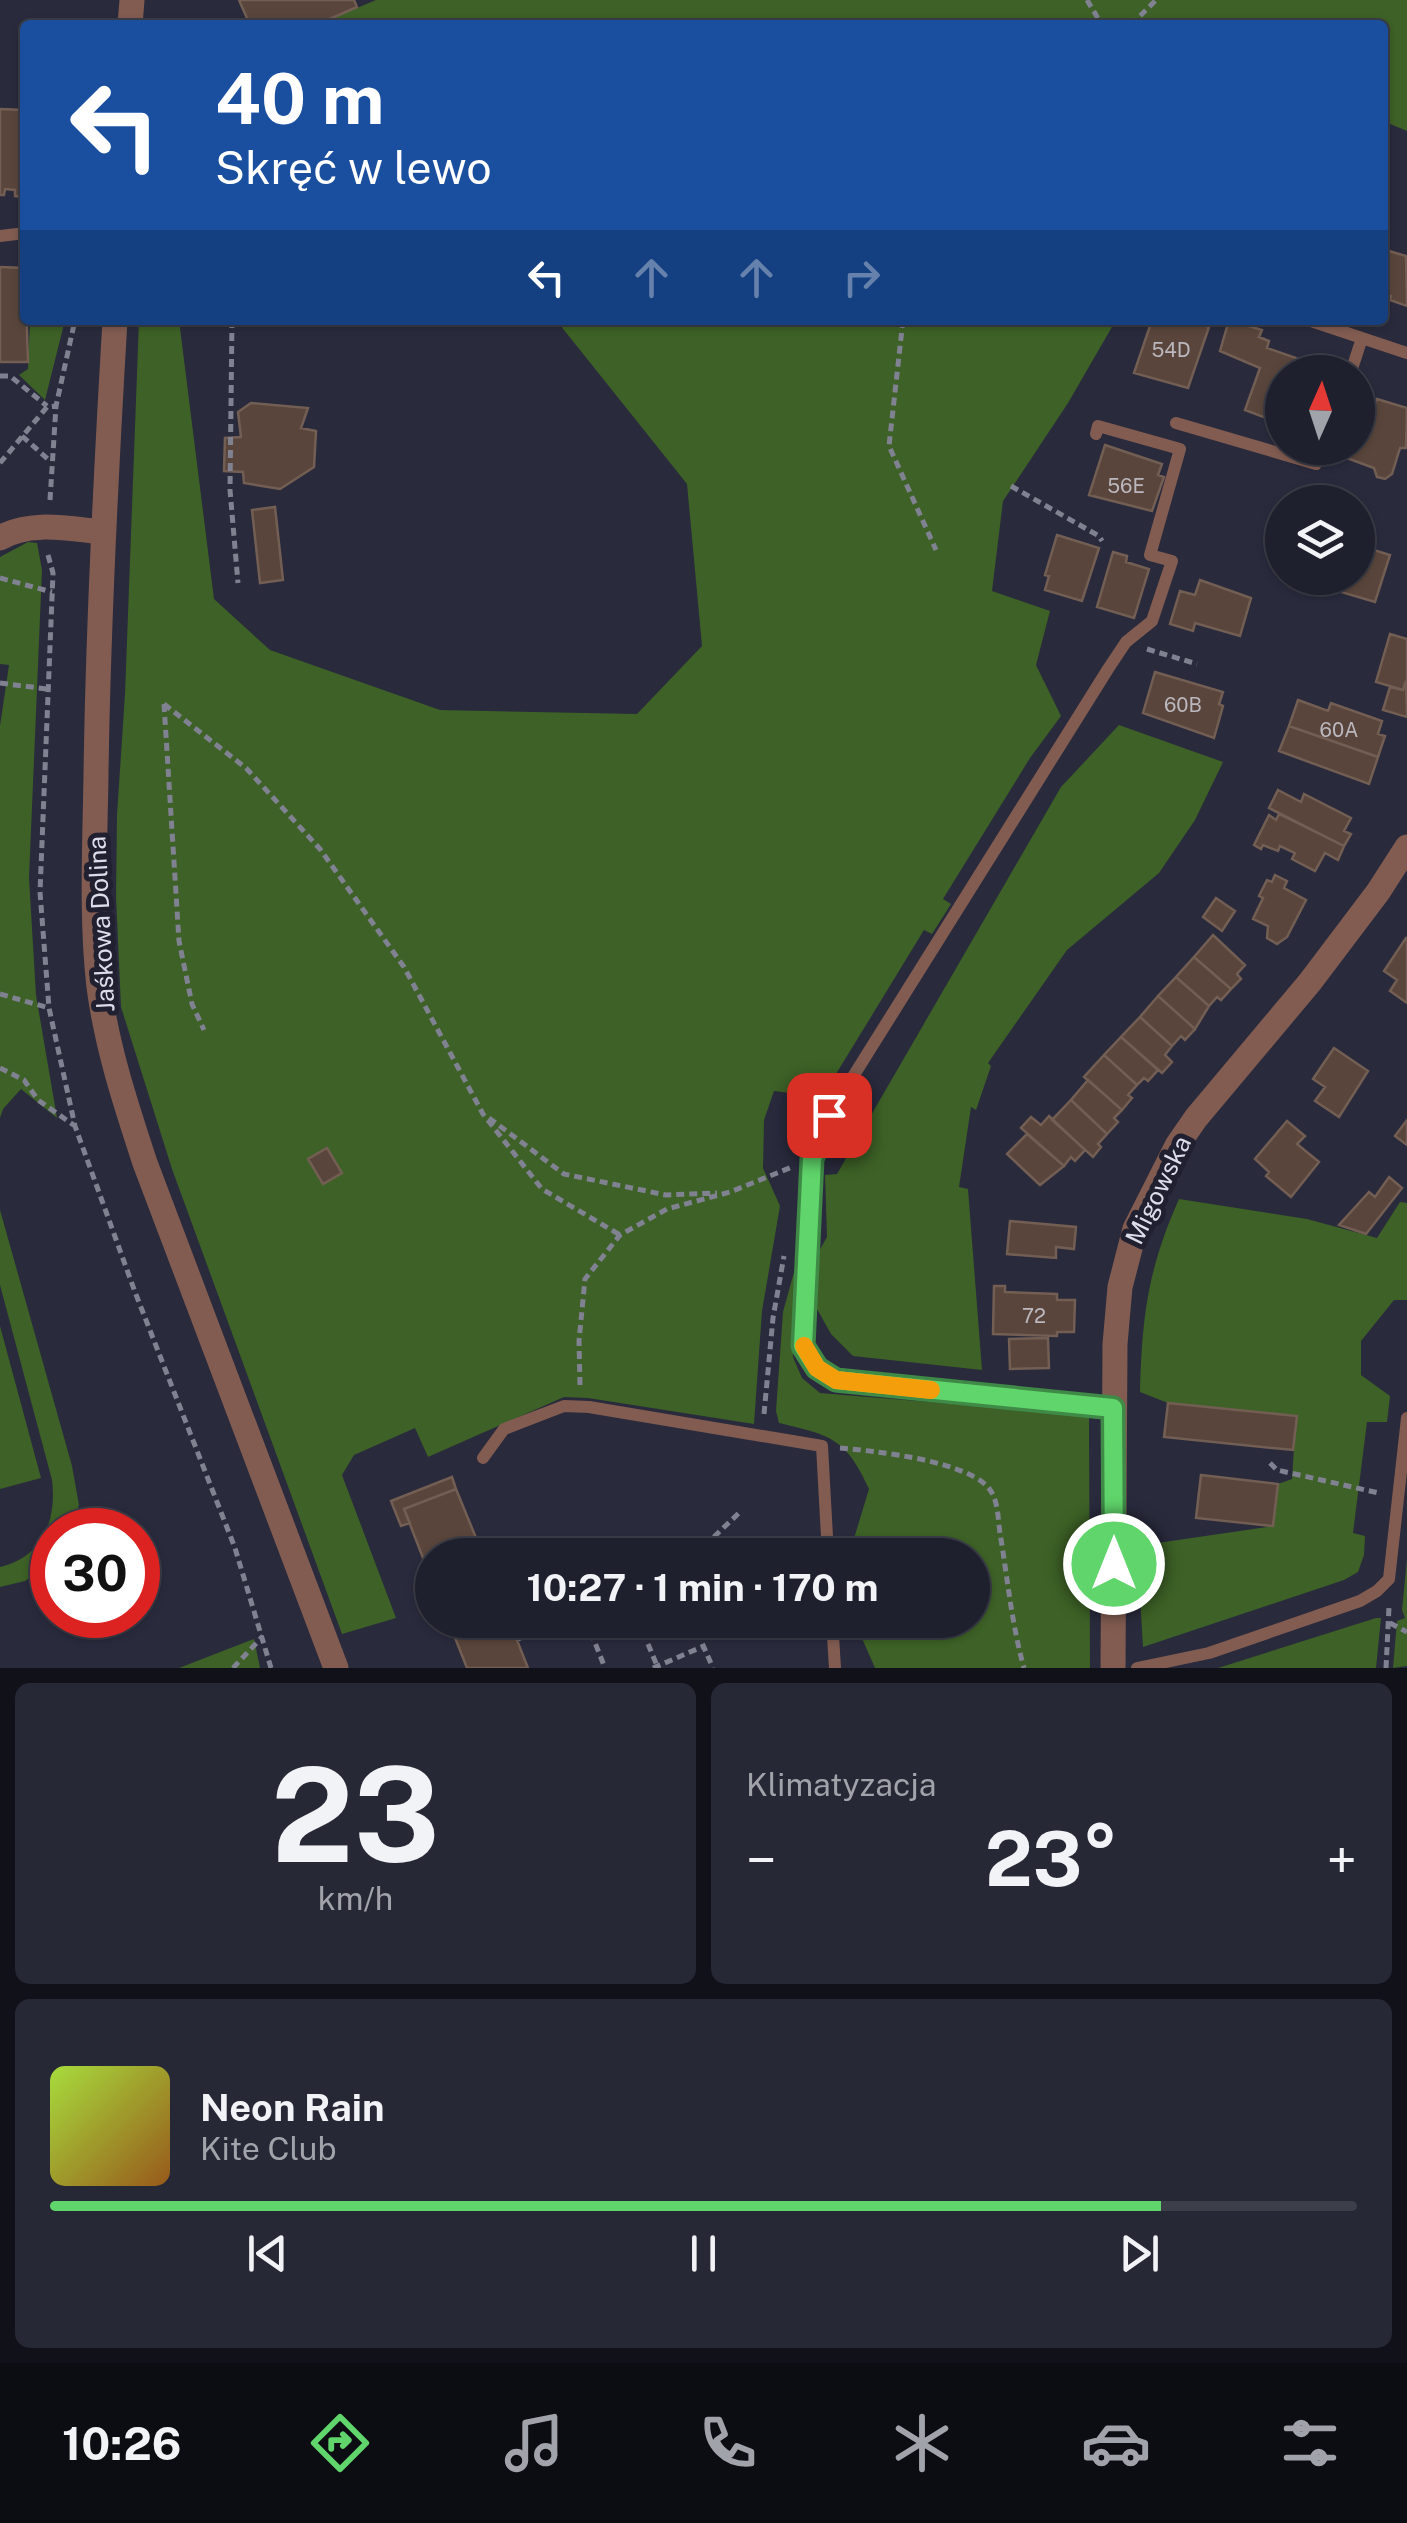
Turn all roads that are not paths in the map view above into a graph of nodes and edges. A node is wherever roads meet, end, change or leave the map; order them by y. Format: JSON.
{"nodes":[{"id":1,"x":115,"y":325,"type":"edge"},
{"id":2,"x":1323,"y":325,"type":"edge"},
{"id":3,"x":1362,"y":338,"type":"junction"},
{"id":4,"x":1407,"y":353,"type":"edge"},
{"id":5,"x":1356,"y":355,"type":"edge"},
{"id":6,"x":1176,"y":423,"type":"dead end"},
{"id":7,"x":1096,"y":434,"type":"dead end"},
{"id":8,"x":1265,"y":449,"type":"edge"},
{"id":9,"x":103,"y":532,"type":"junction"},
{"id":10,"x":0,"y":538,"type":"edge"},
{"id":11,"x":1407,"y":846,"type":"edge"},
{"id":12,"x":1113,"y":1408,"type":"junction"},
{"id":13,"x":1407,"y":1418,"type":"edge"},
{"id":14,"x":483,"y":1458,"type":"dead end"},
{"id":15,"x":827,"y":1538,"type":"edge"},
{"id":16,"x":833,"y":1638,"type":"edge"},
{"id":17,"x":336,"y":1668,"type":"edge"},
{"id":18,"x":835,"y":1668,"type":"edge"},
{"id":19,"x":1113,"y":1668,"type":"edge"},
{"id":20,"x":1136,"y":1668,"type":"edge"}],
"edges":[{"from":1,"to":9,"type":"street","name":"Jaśkowa Dolina"},
{"from":2,"to":3,"type":"lane"},
{"from":3,"to":4,"type":"lane"},
{"from":3,"to":5,"type":"lane"},
{"from":6,"to":8,"type":"lane"},
{"from":7,"to":12,"type":"lane"},
{"from":9,"to":10,"type":"street"},
{"from":9,"to":17,"type":"street","name":"Jaśkowa Dolina"},
{"from":11,"to":12,"type":"street","name":"Migowska"},
{"from":12,"to":19,"type":"street","name":"Migowska"},
{"from":13,"to":20,"type":"lane"},
{"from":14,"to":15,"type":"lane"},
{"from":16,"to":18,"type":"lane"}]}
